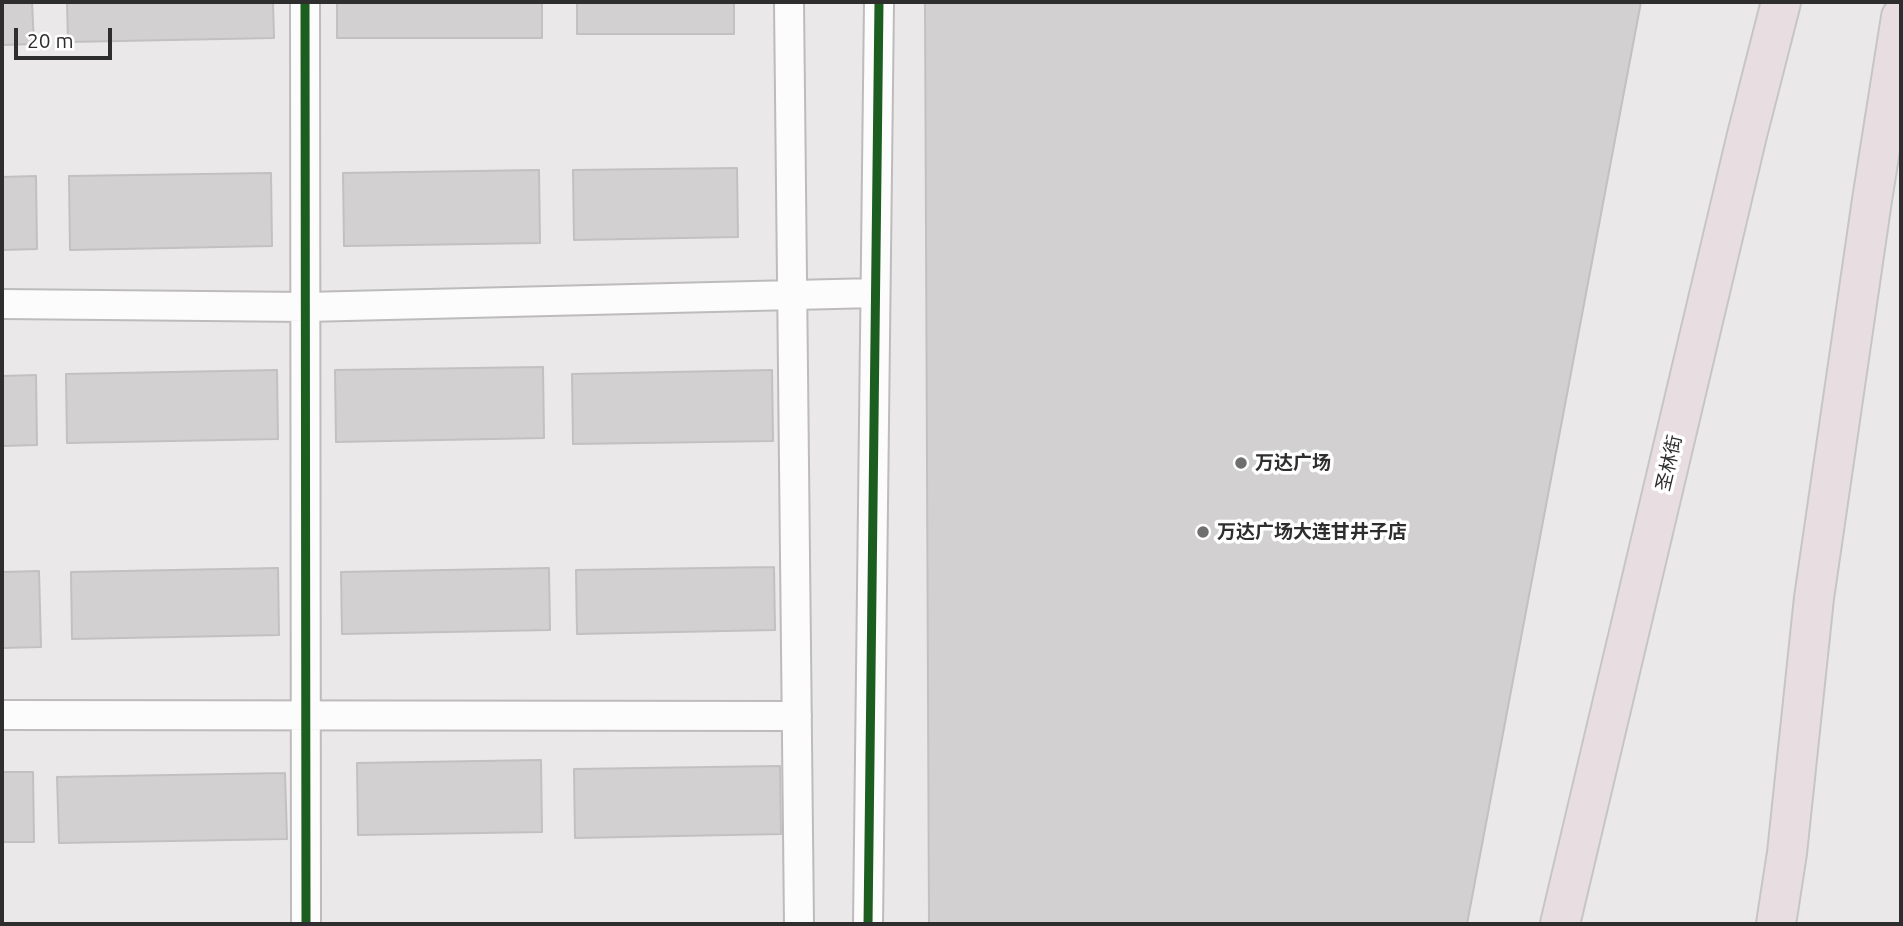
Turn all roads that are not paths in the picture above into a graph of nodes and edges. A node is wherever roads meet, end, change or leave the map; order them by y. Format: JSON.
{"nodes":[{"id":1,"x":305,"y":2,"type":"edge"},
{"id":2,"x":789,"y":2,"type":"edge"},
{"id":3,"x":879,"y":2,"type":"edge"},
{"id":4,"x":1782,"y":2,"type":"edge"},
{"id":5,"x":1901,"y":17,"type":"edge"},
{"id":6,"x":875,"y":293,"type":"junction"},
{"id":7,"x":792,"y":295,"type":"junction"},
{"id":8,"x":2,"y":304,"type":"edge"},
{"id":9,"x":306,"y":307,"type":"junction"},
{"id":10,"x":2,"y":715,"type":"edge"},
{"id":11,"x":305,"y":716,"type":"junction"},
{"id":12,"x":797,"y":716,"type":"junction"},
{"id":13,"x":306,"y":924,"type":"edge"},
{"id":14,"x":799,"y":924,"type":"edge"},
{"id":15,"x":868,"y":924,"type":"edge"},
{"id":16,"x":1559,"y":924,"type":"edge"},
{"id":17,"x":1776,"y":924,"type":"edge"}],
"edges":[{"from":1,"to":9,"type":"street"},
{"from":2,"to":7,"type":"street"},
{"from":3,"to":6,"type":"street"},
{"from":4,"to":16,"type":"highway","name":"圣林街"},
{"from":5,"to":17,"type":"highway"},
{"from":6,"to":7,"type":"street"},
{"from":6,"to":15,"type":"street"},
{"from":7,"to":9,"type":"street"},
{"from":7,"to":12,"type":"street"},
{"from":8,"to":9,"type":"street"},
{"from":9,"to":11,"type":"street"},
{"from":10,"to":11,"type":"street"},
{"from":11,"to":12,"type":"street"},
{"from":11,"to":13,"type":"street"},
{"from":12,"to":14,"type":"street"}]}
